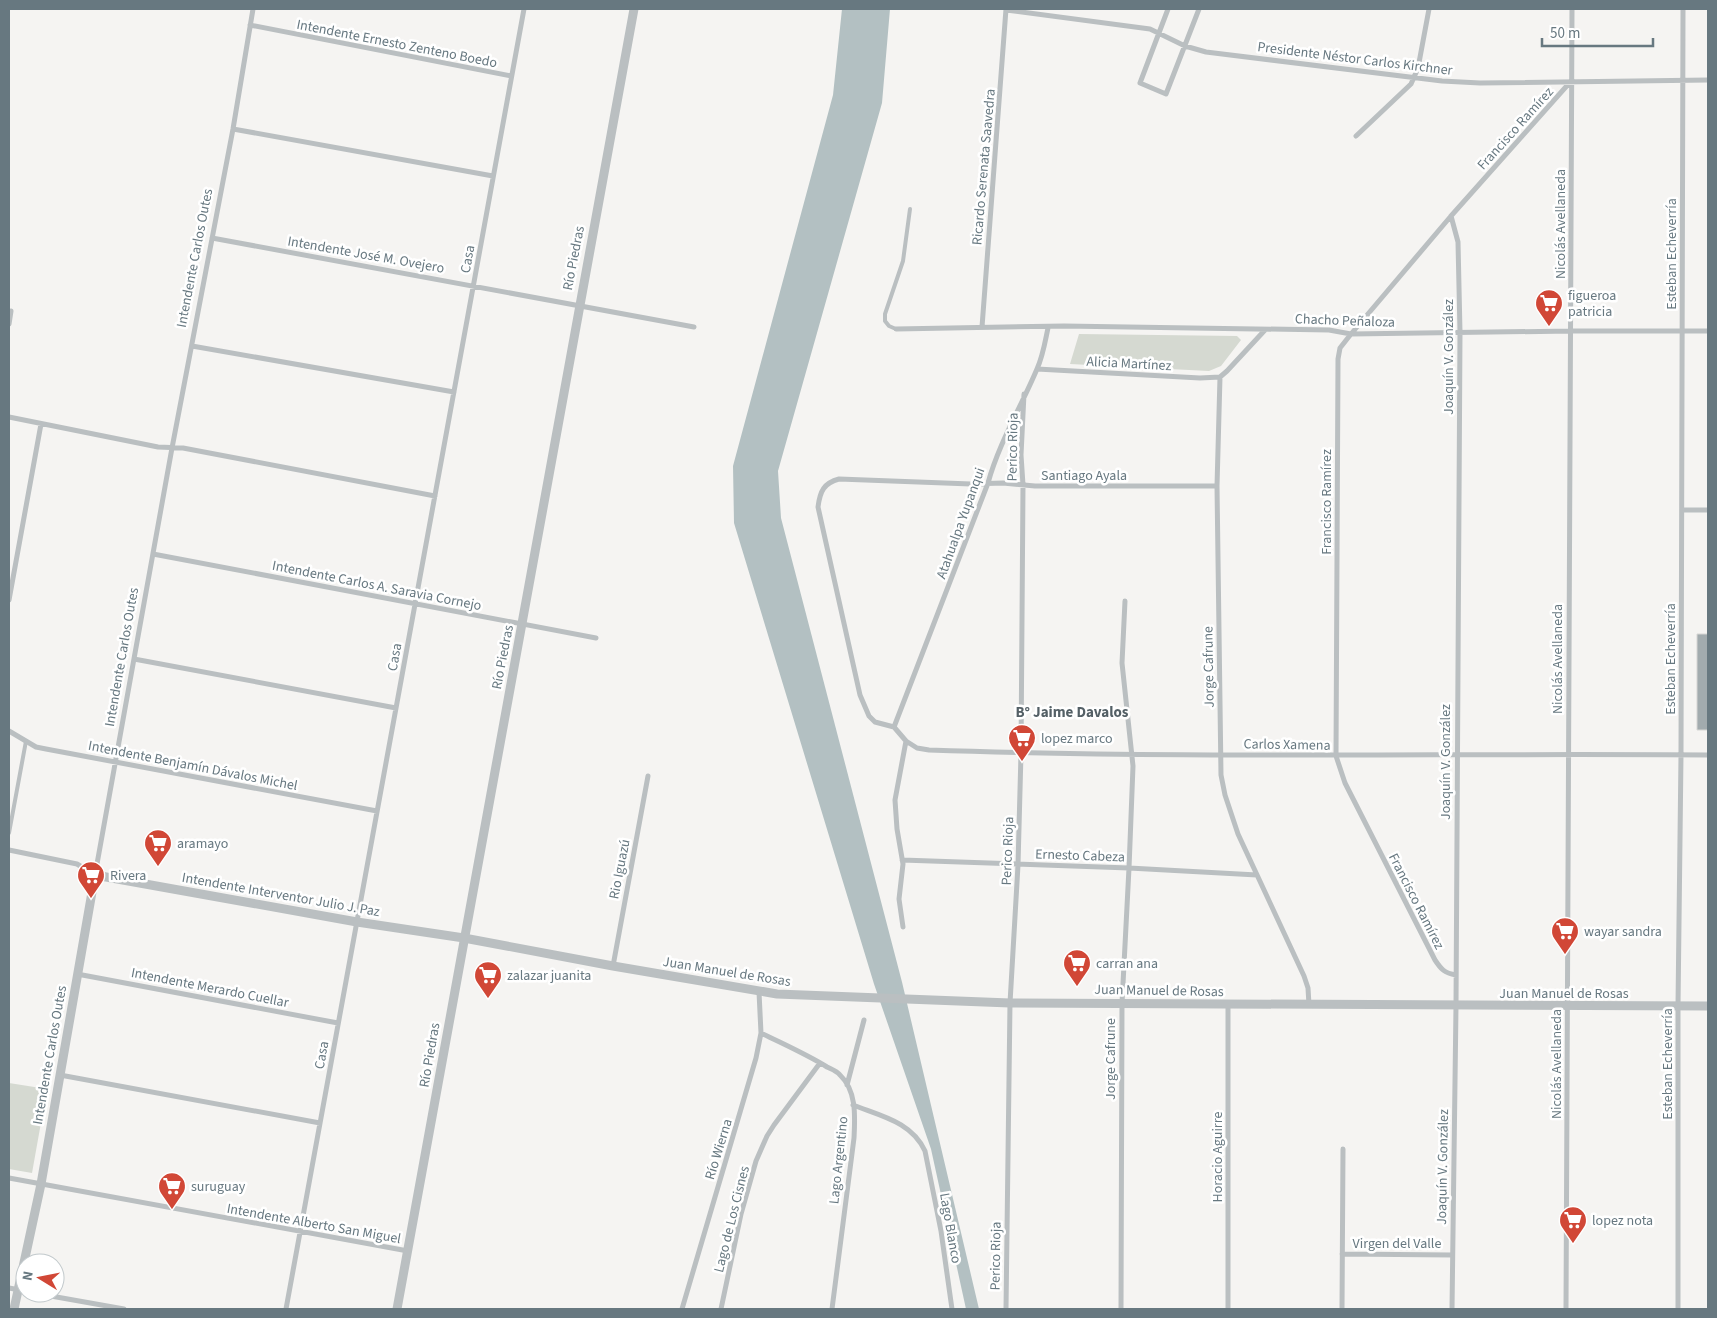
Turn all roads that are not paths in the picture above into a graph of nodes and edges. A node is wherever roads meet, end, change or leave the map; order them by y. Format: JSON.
{"nodes":[{"id":1,"x":253,"y":9,"type":"edge"},
{"id":2,"x":524,"y":9,"type":"edge"},
{"id":3,"x":634,"y":9,"type":"edge"},
{"id":4,"x":1168,"y":9,"type":"edge"},
{"id":5,"x":1199,"y":9,"type":"edge"},
{"id":6,"x":1429,"y":9,"type":"edge"},
{"id":7,"x":1572,"y":9,"type":"edge"},
{"id":8,"x":1683,"y":9,"type":"edge"},
{"id":9,"x":1006,"y":10,"type":"edge"},
{"id":10,"x":250,"y":26,"type":"junction"},
{"id":11,"x":1160,"y":32,"type":"junction"},
{"id":12,"x":1184,"y":46,"type":"junction"},
{"id":13,"x":511,"y":76,"type":"junction"},
{"id":14,"x":1415,"y":78,"type":"junction"},
{"id":15,"x":1572,"y":80,"type":"junction"},
{"id":16,"x":1683,"y":80,"type":"junction"},
{"id":17,"x":1708,"y":80,"type":"edge"},
{"id":18,"x":233,"y":129,"type":"junction"},
{"id":19,"x":1356,"y":136,"type":"dead end"},
{"id":20,"x":493,"y":176,"type":"junction"},
{"id":21,"x":910,"y":209,"type":"dead end"},
{"id":22,"x":1451,"y":216,"type":"junction"},
{"id":23,"x":212,"y":238,"type":"junction"},
{"id":24,"x":474,"y":285,"type":"junction"},
{"id":25,"x":579,"y":305,"type":"junction"},
{"id":26,"x":11,"y":311,"type":"dead end"},
{"id":27,"x":9,"y":324,"type":"edge"},
{"id":28,"x":694,"y":327,"type":"dead end"},
{"id":29,"x":982,"y":328,"type":"junction"},
{"id":30,"x":1048,"y":328,"type":"junction"},
{"id":31,"x":896,"y":329,"type":"joint"},
{"id":32,"x":1265,"y":330,"type":"junction"},
{"id":33,"x":1571,"y":330,"type":"junction"},
{"id":34,"x":1682,"y":331,"type":"junction"},
{"id":35,"x":1708,"y":331,"type":"edge"},
{"id":36,"x":1460,"y":332,"type":"junction"},
{"id":37,"x":1352,"y":334,"type":"junction"},
{"id":38,"x":192,"y":346,"type":"junction"},
{"id":39,"x":1037,"y":369,"type":"junction"},
{"id":40,"x":1220,"y":376,"type":"junction"},
{"id":41,"x":454,"y":392,"type":"junction"},
{"id":42,"x":1024,"y":394,"type":"junction"},
{"id":43,"x":9,"y":417,"type":"edge"},
{"id":44,"x":41,"y":424,"type":"junction"},
{"id":45,"x":172,"y":448,"type":"junction"},
{"id":46,"x":988,"y":483,"type":"junction"},
{"id":47,"x":1023,"y":485,"type":"junction"},
{"id":48,"x":1217,"y":486,"type":"junction"},
{"id":49,"x":435,"y":496,"type":"junction"},
{"id":50,"x":1682,"y":510,"type":"junction"},
{"id":51,"x":1708,"y":510,"type":"edge"},
{"id":52,"x":154,"y":554,"type":"junction"},
{"id":53,"x":9,"y":600,"type":"edge"},
{"id":54,"x":1125,"y":601,"type":"dead end"},
{"id":55,"x":415,"y":604,"type":"junction"},
{"id":56,"x":522,"y":623,"type":"junction"},
{"id":57,"x":596,"y":638,"type":"dead end"},
{"id":58,"x":134,"y":659,"type":"junction"},
{"id":59,"x":396,"y":708,"type":"junction"},
{"id":60,"x":894,"y":727,"type":"junction"},
{"id":61,"x":9,"y":731,"type":"edge"},
{"id":62,"x":26,"y":740,"type":"junction"},
{"id":63,"x":906,"y":741,"type":"junction"},
{"id":64,"x":1021,"y":753,"type":"junction"},
{"id":65,"x":1456,"y":754,"type":"junction"},
{"id":66,"x":1568,"y":754,"type":"junction"},
{"id":67,"x":1132,"y":755,"type":"junction"},
{"id":68,"x":1220,"y":755,"type":"junction"},
{"id":69,"x":1681,"y":755,"type":"junction"},
{"id":70,"x":1708,"y":755,"type":"edge"},
{"id":71,"x":1336,"y":756,"type":"junction"},
{"id":72,"x":116,"y":762,"type":"junction"},
{"id":73,"x":648,"y":776,"type":"dead end"},
{"id":74,"x":377,"y":811,"type":"junction"},
{"id":75,"x":9,"y":833,"type":"edge"},
{"id":76,"x":9,"y":850,"type":"edge"},
{"id":77,"x":902,"y":860,"type":"junction"},
{"id":78,"x":1018,"y":865,"type":"junction"},
{"id":79,"x":1130,"y":868,"type":"junction"},
{"id":80,"x":94,"y":875,"type":"junction"},
{"id":81,"x":1256,"y":875,"type":"junction"},
{"id":82,"x":357,"y":922,"type":"junction"},
{"id":83,"x":903,"y":927,"type":"dead end"},
{"id":84,"x":464,"y":938,"type":"junction"},
{"id":85,"x":613,"y":966,"type":"junction"},
{"id":86,"x":77,"y":974,"type":"junction"},
{"id":87,"x":1456,"y":975,"type":"junction"},
{"id":88,"x":759,"y":992,"type":"junction"},
{"id":89,"x":1010,"y":1003,"type":"junction"},
{"id":90,"x":1122,"y":1003,"type":"junction"},
{"id":91,"x":1228,"y":1004,"type":"junction"},
{"id":92,"x":1309,"y":1005,"type":"junction"},
{"id":93,"x":1456,"y":1006,"type":"junction"},
{"id":94,"x":1678,"y":1006,"type":"junction"},
{"id":95,"x":1708,"y":1006,"type":"edge"},
{"id":96,"x":1568,"y":1007,"type":"junction"},
{"id":97,"x":864,"y":1020,"type":"dead end"},
{"id":98,"x":338,"y":1023,"type":"junction"},
{"id":99,"x":761,"y":1034,"type":"junction"},
{"id":100,"x":820,"y":1063,"type":"junction"},
{"id":101,"x":60,"y":1075,"type":"junction"},
{"id":102,"x":847,"y":1085,"type":"junction"},
{"id":103,"x":854,"y":1105,"type":"junction"},
{"id":104,"x":320,"y":1123,"type":"junction"},
{"id":105,"x":1343,"y":1149,"type":"dead end"},
{"id":106,"x":9,"y":1178,"type":"edge"},
{"id":107,"x":41,"y":1184,"type":"junction"},
{"id":108,"x":300,"y":1232,"type":"junction"},
{"id":109,"x":408,"y":1251,"type":"junction"},
{"id":110,"x":25,"y":1253,"type":"edge"},
{"id":111,"x":1342,"y":1254,"type":"junction"},
{"id":112,"x":1452,"y":1254,"type":"junction"},
{"id":113,"x":65,"y":1299,"type":"edge"},
{"id":114,"x":124,"y":1309,"type":"edge"},
{"id":115,"x":286,"y":1309,"type":"edge"},
{"id":116,"x":397,"y":1309,"type":"edge"},
{"id":117,"x":682,"y":1309,"type":"edge"},
{"id":118,"x":721,"y":1309,"type":"edge"},
{"id":119,"x":832,"y":1309,"type":"edge"},
{"id":120,"x":952,"y":1309,"type":"edge"},
{"id":121,"x":1006,"y":1309,"type":"edge"},
{"id":122,"x":1121,"y":1309,"type":"edge"},
{"id":123,"x":1228,"y":1309,"type":"edge"},
{"id":124,"x":1342,"y":1309,"type":"edge"},
{"id":125,"x":1452,"y":1309,"type":"edge"},
{"id":126,"x":1566,"y":1309,"type":"edge"},
{"id":127,"x":1678,"y":1309,"type":"edge"}],
"edges":[{"from":1,"to":10,"type":"street","name":"Intendente Carlos Outes"},
{"from":2,"to":13,"type":"street","name":"Casa"},
{"from":3,"to":25,"type":"street","name":"Río Piedras"},
{"from":4,"to":11,"type":"street"},
{"from":5,"to":12,"type":"street"},
{"from":6,"to":14,"type":"street"},
{"from":7,"to":15,"type":"street","name":"Nicolás Avellaneda"},
{"from":8,"to":16,"type":"street","name":"Esteban Echeverría"},
{"from":9,"to":11,"type":"street","name":"Presidente Néstor Carlos Kirchner"},
{"from":9,"to":29,"type":"street","name":"Ricardo Serenata Saavedra"},
{"from":10,"to":13,"type":"street","name":"Intendente Ernesto Zenteno Boedo"},
{"from":10,"to":18,"type":"street","name":"Intendente Carlos Outes"},
{"from":11,"to":12,"type":"street","name":"Presidente Néstor Carlos Kirchner"},
{"from":11,"to":12,"type":"street"},
{"from":12,"to":14,"type":"street","name":"Presidente Néstor Carlos Kirchner"},
{"from":13,"to":20,"type":"street","name":"Casa"},
{"from":14,"to":15,"type":"street","name":"Presidente Néstor Carlos Kirchner"},
{"from":14,"to":19,"type":"street"},
{"from":15,"to":16,"type":"street","name":"Presidente Néstor Carlos Kirchner"},
{"from":15,"to":22,"type":"street","name":"Francisco Ramírez"},
{"from":15,"to":33,"type":"street","name":"Nicolás Avellaneda"},
{"from":16,"to":17,"type":"street","name":"Presidente Néstor Carlos Kirchner"},
{"from":16,"to":34,"type":"street","name":"Esteban Echeverría"},
{"from":18,"to":20,"type":"street"},
{"from":18,"to":23,"type":"street","name":"Intendente Carlos Outes"},
{"from":20,"to":24,"type":"street","name":"Casa"},
{"from":21,"to":31,"type":"lane"},
{"from":22,"to":36,"type":"street","name":"Joaquín V. González"},
{"from":22,"to":37,"type":"street","name":"Francisco Ramírez"},
{"from":23,"to":24,"type":"street","name":"Intendente José M. Ovejero"},
{"from":23,"to":38,"type":"street","name":"Intendente Carlos Outes"},
{"from":24,"to":25,"type":"street","name":"Intendente José M. Ovejero"},
{"from":24,"to":41,"type":"street","name":"Casa"},
{"from":25,"to":28,"type":"street","name":"Intendente José M. Ovejero"},
{"from":25,"to":56,"type":"street","name":"Río Piedras"},
{"from":26,"to":27,"type":"street"},
{"from":29,"to":30,"type":"street","name":"Chacho Peñaloza"},
{"from":29,"to":31,"type":"street","name":"Chacho Peñaloza"},
{"from":30,"to":32,"type":"street","name":"Chacho Peñaloza"},
{"from":30,"to":39,"type":"street","name":"Atahualpa Yupanqui"},
{"from":32,"to":37,"type":"street","name":"Chacho Peñaloza"},
{"from":32,"to":40,"type":"street"},
{"from":33,"to":34,"type":"street","name":"Chacho Peñaloza"},
{"from":33,"to":36,"type":"street","name":"Chacho Peñaloza"},
{"from":33,"to":66,"type":"street","name":"Nicolás Avellaneda"},
{"from":34,"to":35,"type":"street","name":"Chacho Peñaloza"},
{"from":34,"to":50,"type":"street","name":"Esteban Echeverría"},
{"from":36,"to":37,"type":"street","name":"Chacho Peñaloza"},
{"from":36,"to":65,"type":"street","name":"Joaquín V. González"},
{"from":37,"to":71,"type":"street","name":"Francisco Ramírez"},
{"from":38,"to":41,"type":"street"},
{"from":38,"to":45,"type":"street","name":"Intendente Carlos Outes"},
{"from":39,"to":40,"type":"street","name":"Alicia Martínez"},
{"from":39,"to":42,"type":"street","name":"Atahualpa Yupanqui"},
{"from":40,"to":48,"type":"street","name":"Jorge Cafrune"},
{"from":41,"to":49,"type":"street","name":"Casa"},
{"from":42,"to":46,"type":"street","name":"Atahualpa Yupanqui"},
{"from":42,"to":47,"type":"street","name":"Perico Rioja"},
{"from":43,"to":44,"type":"street"},
{"from":44,"to":45,"type":"street"},
{"from":44,"to":53,"type":"street"},
{"from":45,"to":49,"type":"street"},
{"from":45,"to":52,"type":"street","name":"Intendente Carlos Outes"},
{"from":46,"to":47,"type":"street","name":"Santiago Ayala"},
{"from":46,"to":60,"type":"street","name":"Atahualpa Yupanqui"},
{"from":46,"to":60,"type":"street","name":"Santiago Ayala"},
{"from":47,"to":48,"type":"street","name":"Santiago Ayala"},
{"from":47,"to":64,"type":"street","name":"Perico Rioja"},
{"from":48,"to":68,"type":"street","name":"Jorge Cafrune"},
{"from":49,"to":55,"type":"street","name":"Casa"},
{"from":50,"to":51,"type":"street"},
{"from":50,"to":69,"type":"street","name":"Esteban Echeverría"},
{"from":52,"to":55,"type":"street","name":"Intendente Carlos A. Saravia Cornejo"},
{"from":52,"to":58,"type":"street","name":"Intendente Carlos Outes"},
{"from":54,"to":67,"type":"street","name":"Jorge Cafrune"},
{"from":55,"to":56,"type":"street","name":"Intendente Carlos A. Saravia Cornejo"},
{"from":55,"to":59,"type":"street","name":"Casa"},
{"from":56,"to":57,"type":"street","name":"Intendente Carlos A. Saravia Cornejo"},
{"from":56,"to":84,"type":"street","name":"Río Piedras"},
{"from":58,"to":59,"type":"street"},
{"from":58,"to":72,"type":"street","name":"Intendente Carlos Outes"},
{"from":59,"to":74,"type":"street","name":"Casa"},
{"from":60,"to":63,"type":"street","name":"Carlos Xamena"},
{"from":61,"to":62,"type":"street","name":"Intendente Benjamín Dávalos Michel"},
{"from":62,"to":72,"type":"street","name":"Intendente Benjamín Dávalos Michel"},
{"from":62,"to":75,"type":"lane"},
{"from":63,"to":64,"type":"street","name":"Carlos Xamena"},
{"from":63,"to":77,"type":"street"},
{"from":64,"to":67,"type":"street","name":"Carlos Xamena"},
{"from":64,"to":78,"type":"street","name":"Perico Rioja"},
{"from":65,"to":66,"type":"street","name":"Carlos Xamena"},
{"from":65,"to":71,"type":"street","name":"Carlos Xamena"},
{"from":65,"to":87,"type":"street","name":"Joaquín V. González"},
{"from":66,"to":69,"type":"street","name":"Carlos Xamena"},
{"from":66,"to":96,"type":"street","name":"Nicolás Avellaneda"},
{"from":67,"to":68,"type":"street","name":"Carlos Xamena"},
{"from":67,"to":79,"type":"street","name":"Jorge Cafrune"},
{"from":68,"to":71,"type":"street","name":"Carlos Xamena"},
{"from":68,"to":81,"type":"street","name":"Jorge Cafrune"},
{"from":69,"to":70,"type":"street","name":"Carlos Xamena"},
{"from":69,"to":94,"type":"street","name":"Esteban Echeverría"},
{"from":71,"to":87,"type":"street","name":"Francisco Ramírez"},
{"from":72,"to":74,"type":"street","name":"Intendente Benjamín Dávalos Michel"},
{"from":72,"to":80,"type":"street","name":"Intendente Carlos Outes"},
{"from":73,"to":85,"type":"street","name":"Rio Iguazú"},
{"from":74,"to":82,"type":"street","name":"Casa"},
{"from":76,"to":80,"type":"street","name":"Intendente Interventor Julio J. Paz"},
{"from":77,"to":78,"type":"street","name":"Ernesto Cabeza"},
{"from":77,"to":83,"type":"street"},
{"from":78,"to":79,"type":"street","name":"Ernesto Cabeza"},
{"from":78,"to":89,"type":"street","name":"Perico Rioja"},
{"from":79,"to":81,"type":"street","name":"Ernesto Cabeza"},
{"from":79,"to":90,"type":"street","name":"Jorge Cafrune"},
{"from":80,"to":82,"type":"street","name":"Intendente Interventor Julio J. Paz"},
{"from":80,"to":86,"type":"street","name":"Intendente Carlos Outes"},
{"from":81,"to":92,"type":"street","name":"Jorge Cafrune"},
{"from":82,"to":84,"type":"street","name":"Intendente Interventor Julio J. Paz"},
{"from":82,"to":98,"type":"street","name":"Casa"},
{"from":84,"to":85,"type":"street","name":"Juan Manuel de Rosas"},
{"from":84,"to":109,"type":"street","name":"Río Piedras"},
{"from":85,"to":88,"type":"street","name":"Juan Manuel de Rosas"},
{"from":86,"to":98,"type":"street","name":"Intendente Merardo Cuellar"},
{"from":86,"to":101,"type":"street","name":"Intendente Carlos Outes"},
{"from":87,"to":93,"type":"street","name":"Joaquín V. González"},
{"from":88,"to":89,"type":"street","name":"Juan Manuel de Rosas"},
{"from":88,"to":99,"type":"street","name":"Río Wierna"},
{"from":89,"to":90,"type":"street","name":"Juan Manuel de Rosas"},
{"from":89,"to":121,"type":"street","name":"Perico Rioja"},
{"from":90,"to":91,"type":"street","name":"Juan Manuel de Rosas"},
{"from":90,"to":122,"type":"street","name":"Jorge Cafrune"},
{"from":91,"to":92,"type":"street","name":"Juan Manuel de Rosas"},
{"from":91,"to":123,"type":"street","name":"Horacio Aguirre"},
{"from":92,"to":93,"type":"street","name":"Juan Manuel de Rosas"},
{"from":93,"to":96,"type":"street","name":"Juan Manuel de Rosas"},
{"from":93,"to":112,"type":"street","name":"Joaquín V. González"},
{"from":94,"to":95,"type":"street","name":"Juan Manuel de Rosas"},
{"from":94,"to":96,"type":"street","name":"Juan Manuel de Rosas"},
{"from":94,"to":127,"type":"street","name":"Esteban Echeverría"},
{"from":96,"to":126,"type":"street","name":"Nicolás Avellaneda"},
{"from":97,"to":102,"type":"street"},
{"from":98,"to":104,"type":"street","name":"Casa"},
{"from":99,"to":100,"type":"street","name":"Lago Argentino"},
{"from":99,"to":117,"type":"street","name":"Río Wierna"},
{"from":100,"to":102,"type":"street","name":"Lago Argentino"},
{"from":100,"to":118,"type":"street","name":"Lago de Los Cisnes"},
{"from":101,"to":104,"type":"street"},
{"from":101,"to":107,"type":"street","name":"Intendente Carlos Outes"},
{"from":102,"to":103,"type":"street","name":"Lago Argentino"},
{"from":103,"to":119,"type":"street","name":"Lago Argentino"},
{"from":103,"to":120,"type":"street","name":"Lago Blanco"},
{"from":104,"to":108,"type":"street","name":"Casa"},
{"from":105,"to":111,"type":"street"},
{"from":106,"to":107,"type":"street","name":"Intendente Alberto San Miguel"},
{"from":107,"to":108,"type":"street","name":"Intendente Alberto San Miguel"},
{"from":107,"to":110,"type":"street","name":"Intendente Carlos Outes"},
{"from":108,"to":109,"type":"street","name":"Intendente Alberto San Miguel"},
{"from":108,"to":115,"type":"street","name":"Casa"},
{"from":109,"to":116,"type":"street","name":"Río Piedras"},
{"from":111,"to":112,"type":"street","name":"Virgen del Valle"},
{"from":111,"to":124,"type":"street"},
{"from":112,"to":125,"type":"street","name":"Joaquín V. González"},
{"from":113,"to":114,"type":"street"}]}
